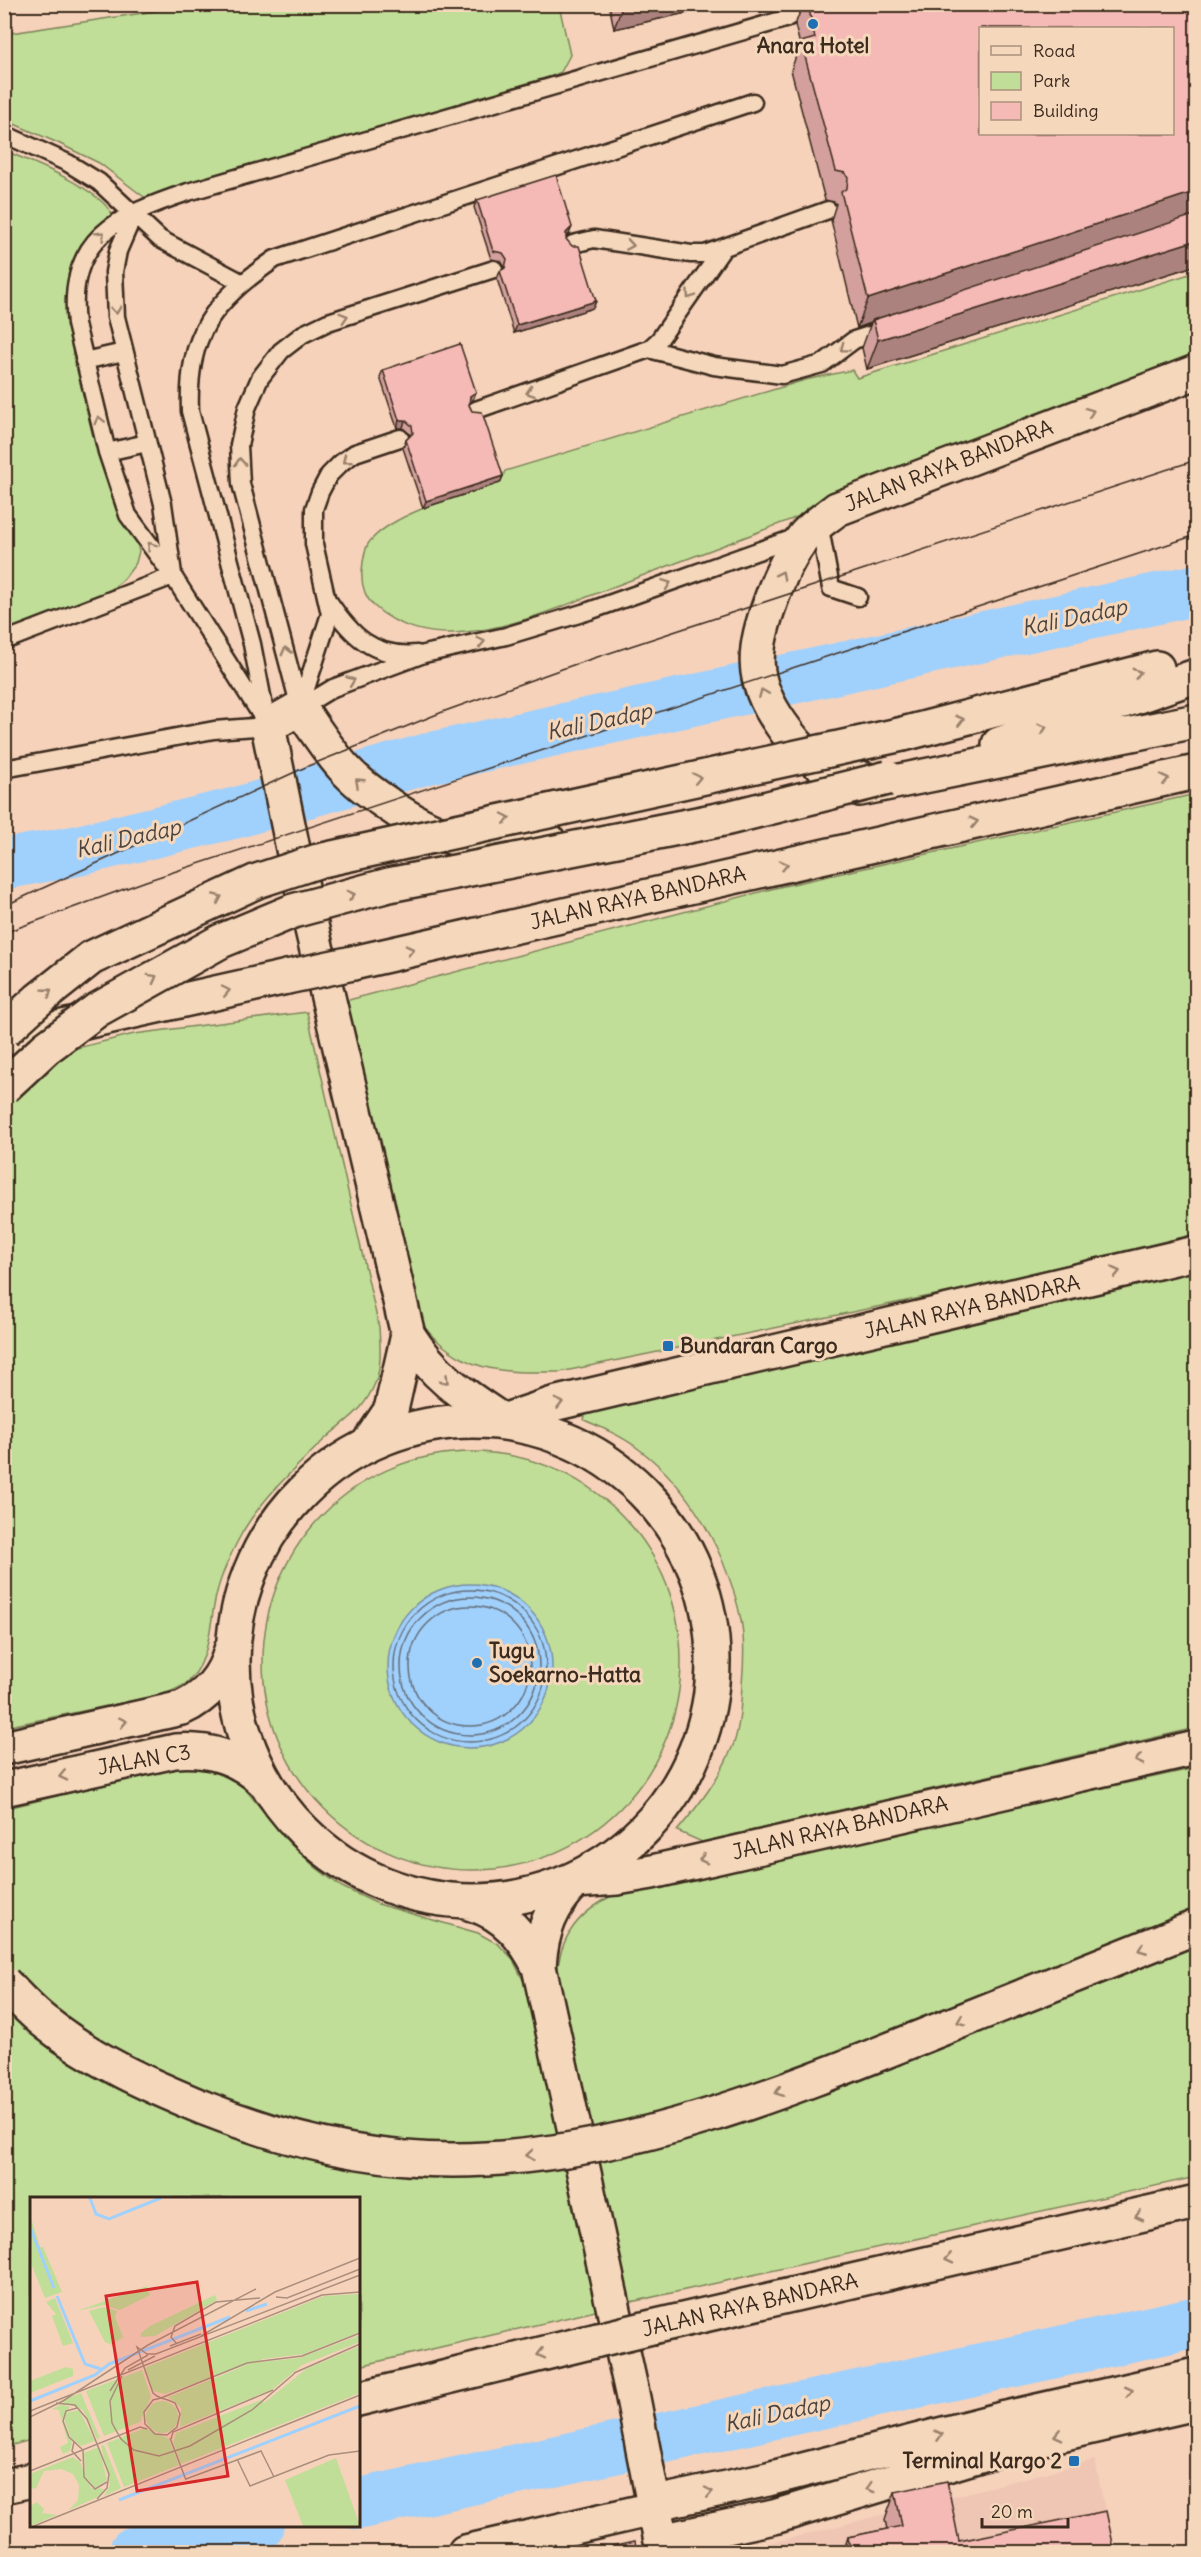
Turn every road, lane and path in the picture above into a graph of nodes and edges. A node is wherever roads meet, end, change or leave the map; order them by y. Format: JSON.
{"nodes":[{"id":1,"x":793,"y":14,"type":"dead end"},
{"id":2,"x":753,"y":102,"type":"dead end"},
{"id":3,"x":4,"y":134,"type":"edge"},
{"id":4,"x":828,"y":210,"type":"dead end"},
{"id":5,"x":134,"y":214,"type":"junction"},
{"id":6,"x":573,"y":244,"type":"edge"},
{"id":7,"x":724,"y":247,"type":"junction"},
{"id":8,"x":494,"y":269,"type":"dead end"},
{"id":9,"x":241,"y":282,"type":"junction"},
{"id":10,"x":898,"y":326,"type":"edge"},
{"id":11,"x":650,"y":350,"type":"junction"},
{"id":12,"x":124,"y":352,"type":"junction"},
{"id":13,"x":84,"y":361,"type":"junction"},
{"id":14,"x":1197,"y":372,"type":"edge"},
{"id":15,"x":477,"y":410,"type":"edge"},
{"id":16,"x":400,"y":438,"type":"dead end"},
{"id":17,"x":147,"y":443,"type":"junction"},
{"id":18,"x":107,"y":452,"type":"junction"},
{"id":19,"x":812,"y":529,"type":"junction"},
{"id":20,"x":173,"y":576,"type":"junction"},
{"id":21,"x":858,"y":597,"type":"dead end"},
{"id":22,"x":329,"y":601,"type":"junction"},
{"id":23,"x":4,"y":641,"type":"edge"},
{"id":24,"x":423,"y":654,"type":"junction"},
{"id":25,"x":1197,"y":657,"type":"edge"},
{"id":26,"x":1197,"y":676,"type":"edge"},
{"id":27,"x":300,"y":708,"type":"junction"},
{"id":28,"x":1197,"y":721,"type":"edge"},
{"id":29,"x":268,"y":726,"type":"junction"},
{"id":30,"x":4,"y":769,"type":"edge"},
{"id":31,"x":1197,"y":772,"type":"edge"},
{"id":32,"x":886,"y":784,"type":"junction"},
{"id":33,"x":4,"y":1031,"type":"edge"},
{"id":34,"x":4,"y":1040,"type":"edge"},
{"id":35,"x":4,"y":1086,"type":"edge"},
{"id":36,"x":1197,"y":1253,"type":"edge"},
{"id":37,"x":408,"y":1335,"type":"junction"},
{"id":38,"x":503,"y":1421,"type":"junction"},
{"id":39,"x":368,"y":1444,"type":"junction"},
{"id":40,"x":234,"y":1640,"type":"junction"},
{"id":41,"x":4,"y":1748,"type":"edge"},
{"id":42,"x":1197,"y":1748,"type":"edge"},
{"id":43,"x":4,"y":1789,"type":"edge"},
{"id":44,"x":273,"y":1791,"type":"junction"},
{"id":45,"x":576,"y":1881,"type":"junction"},
{"id":46,"x":472,"y":1904,"type":"junction"},
{"id":47,"x":1197,"y":1928,"type":"edge"},
{"id":48,"x":539,"y":1967,"type":"junction"},
{"id":49,"x":4,"y":1983,"type":"edge"},
{"id":50,"x":1197,"y":2202,"type":"edge"},
{"id":51,"x":1197,"y":2376,"type":"edge"},
{"id":52,"x":360,"y":2399,"type":"edge"},
{"id":53,"x":1197,"y":2403,"type":"edge"},
{"id":54,"x":1010,"y":2432,"type":"junction"},
{"id":55,"x":30,"y":2480,"type":"edge"},
{"id":56,"x":4,"y":2486,"type":"edge"},
{"id":57,"x":652,"y":2507,"type":"junction"},
{"id":58,"x":662,"y":2547,"type":"edge"},
{"id":59,"x":465,"y":2553,"type":"edge"}],
"edges":[{"from":1,"to":5,"type":"lane"},
{"from":2,"to":9,"type":"lane"},
{"from":3,"to":5,"type":"lane"},
{"from":4,"to":7,"type":"lane"},
{"from":5,"to":9,"type":"lane"},
{"from":5,"to":12,"type":"lane","one_way":true},
{"from":13,"to":5,"type":"lane","one_way":true},
{"from":6,"to":7,"type":"lane","one_way":true},
{"from":7,"to":11,"type":"lane","one_way":true},
{"from":27,"to":8,"type":"lane","one_way":true},
{"from":9,"to":29,"type":"lane"},
{"from":10,"to":11,"type":"lane","one_way":true},
{"from":11,"to":15,"type":"lane","one_way":true},
{"from":12,"to":13,"type":"lane"},
{"from":12,"to":17,"type":"lane"},
{"from":18,"to":13,"type":"lane","one_way":true},
{"from":19,"to":14,"type":"street","name":"JALAN RAYA BANDARA","one_way":true},
{"from":16,"to":22,"type":"lane","one_way":true},
{"from":17,"to":18,"type":"lane"},
{"from":17,"to":20,"type":"lane"},
{"from":20,"to":18,"type":"lane","one_way":true},
{"from":19,"to":21,"type":"lane"},
{"from":24,"to":19,"type":"lane","name":"JALAN RAYA BANDARA","one_way":true},
{"from":32,"to":19,"type":"street","one_way":true},
{"from":20,"to":23,"type":"lane"},
{"from":20,"to":29,"type":"lane"},
{"from":22,"to":24,"type":"lane"},
{"from":22,"to":27,"type":"lane"},
{"from":27,"to":24,"type":"lane","name":"JALAN RAYA BANDARA","one_way":true},
{"from":33,"to":25,"type":"street","one_way":true,"bridge":true},
{"from":35,"to":26,"type":"street","one_way":true,"bridge":true},
{"from":27,"to":29,"type":"street"},
{"from":32,"to":27,"type":"street","one_way":true},
{"from":28,"to":32,"type":"street"},
{"from":29,"to":30,"type":"lane"},
{"from":29,"to":37,"type":"street"},
{"from":34,"to":31,"type":"street","name":"JALAN RAYA BANDARA","one_way":true,"bridge":true},
{"from":38,"to":36,"type":"street","name":"JALAN RAYA BANDARA","one_way":true},
{"from":37,"to":38,"type":"street","one_way":true},
{"from":37,"to":39,"type":"street"},
{"from":38,"to":39,"type":"street"},
{"from":38,"to":45,"type":"street"},
{"from":39,"to":40,"type":"street"},
{"from":41,"to":40,"type":"street","name":"JALAN C3","one_way":true},
{"from":40,"to":44,"type":"street"},
{"from":42,"to":45,"type":"street","name":"JALAN RAYA BANDARA","one_way":true},
{"from":44,"to":43,"type":"street","name":"JALAN C3","one_way":true},
{"from":44,"to":46,"type":"street"},
{"from":45,"to":46,"type":"street"},
{"from":45,"to":48,"type":"street","name":"JALAN RAYA BANDARA"},
{"from":46,"to":48,"type":"street","name":"JALAN RAYA BANDARA"},
{"from":47,"to":49,"type":"street","one_way":true,"bridge":true},
{"from":48,"to":57,"type":"street","name":"JALAN RAYA BANDARA"},
{"from":50,"to":52,"type":"street","name":"JALAN RAYA BANDARA","one_way":true,"bridge":true},
{"from":54,"to":51,"type":"street","name":"JALAN RAYA BANDARA","one_way":true},
{"from":53,"to":54,"type":"street","name":"JALAN RAYA BANDARA","one_way":true},
{"from":57,"to":54,"type":"street","name":"JALAN RAYA BANDARA","one_way":true},
{"from":54,"to":58,"type":"street","name":"JALAN RAYA BANDARA","one_way":true},
{"from":55,"to":56,"type":"street"},
{"from":57,"to":58,"type":"street","name":"JALAN RAYA BANDARA"},
{"from":57,"to":59,"type":"street"}]}
